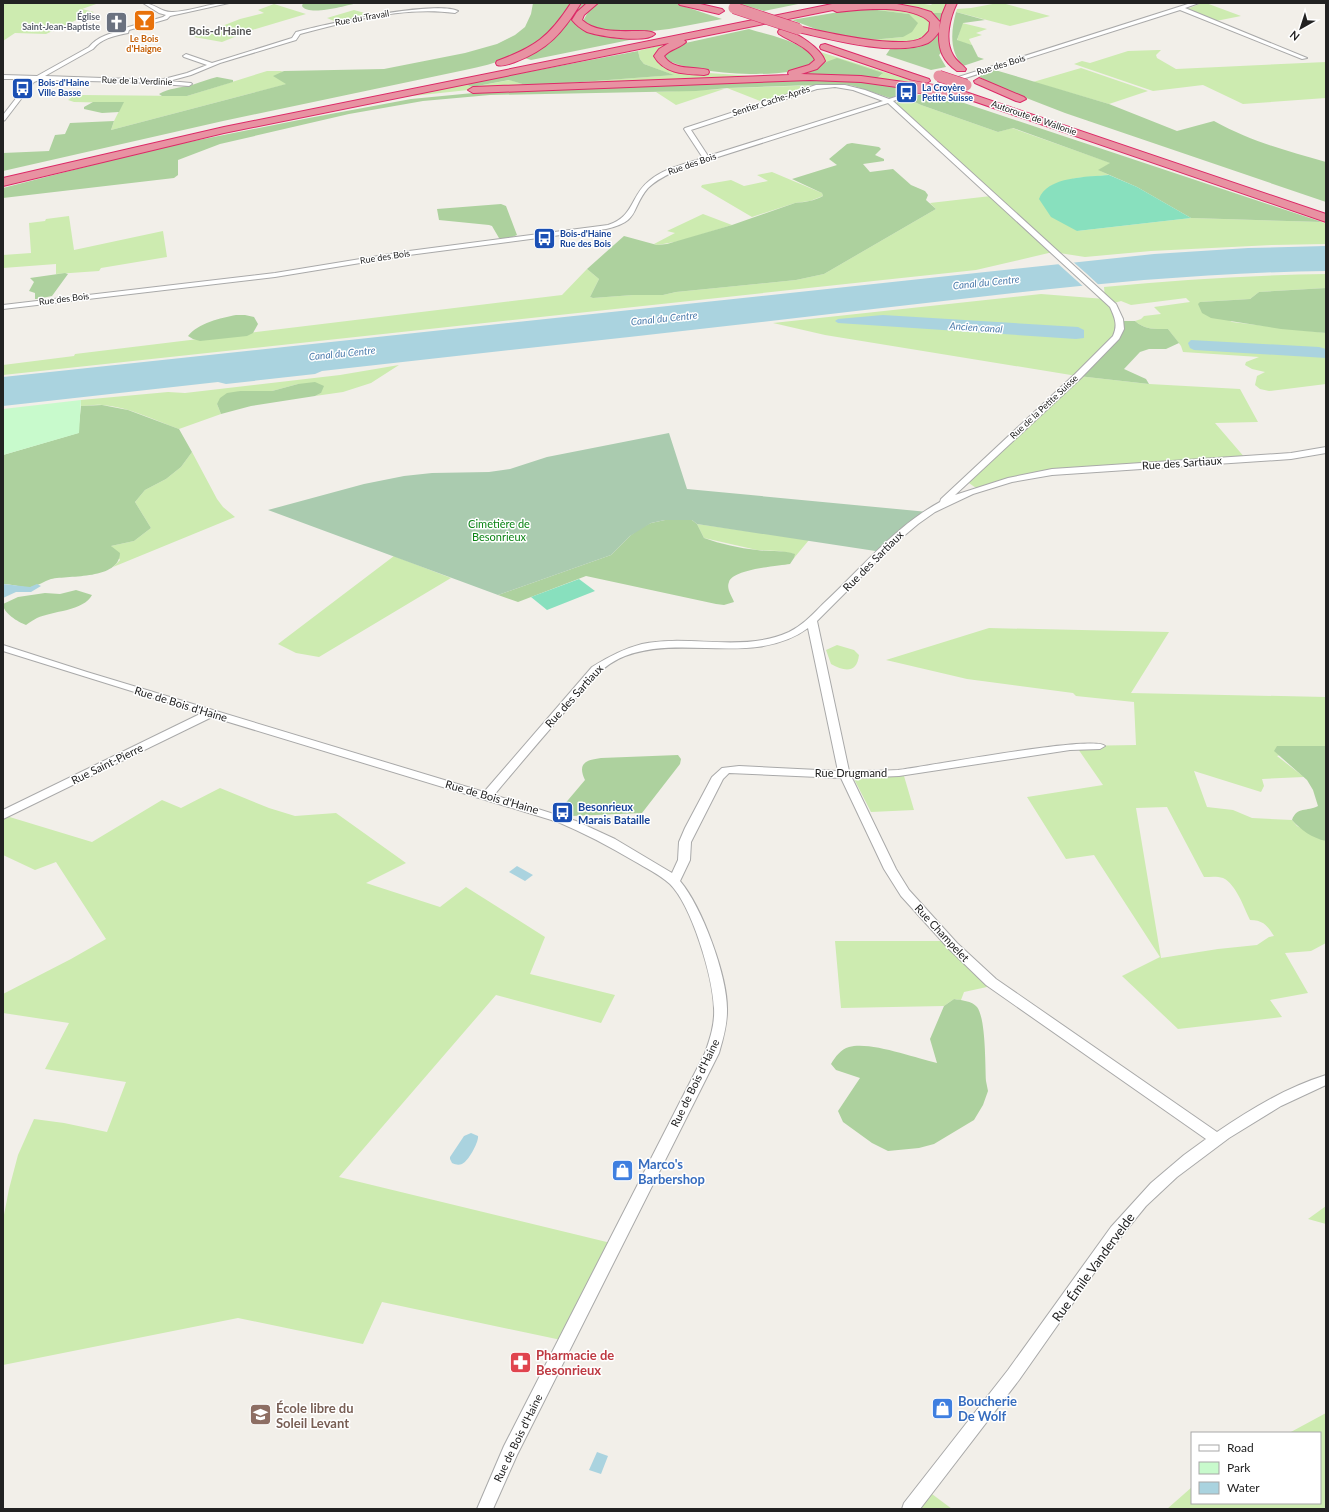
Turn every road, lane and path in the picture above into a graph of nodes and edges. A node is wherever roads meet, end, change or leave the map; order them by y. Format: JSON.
{"nodes":[{"id":1,"x":146,"y":3,"type":"edge"},
{"id":2,"x":226,"y":3,"type":"edge"},
{"id":3,"x":440,"y":3,"type":"edge"},
{"id":4,"x":576,"y":3,"type":"edge"},
{"id":5,"x":593,"y":3,"type":"edge"},
{"id":6,"x":683,"y":3,"type":"edge"},
{"id":7,"x":696,"y":3,"type":"edge"},
{"id":8,"x":829,"y":3,"type":"edge"},
{"id":9,"x":851,"y":3,"type":"edge"},
{"id":10,"x":952,"y":3,"type":"edge"},
{"id":11,"x":1196,"y":3,"type":"edge"},
{"id":12,"x":721,"y":5,"type":"edge"},
{"id":13,"x":815,"y":7,"type":"edge"},
{"id":14,"x":802,"y":8,"type":"junction"},
{"id":15,"x":1180,"y":8,"type":"junction"},
{"id":16,"x":428,"y":9,"type":"junction"},
{"id":17,"x":455,"y":11,"type":"junction"},
{"id":18,"x":170,"y":14,"type":"junction"},
{"id":19,"x":461,"y":15,"type":"dead end"},
{"id":20,"x":798,"y":29,"type":"junction"},
{"id":21,"x":691,"y":31,"type":"junction"},
{"id":22,"x":708,"y":32,"type":"junction"},
{"id":23,"x":783,"y":32,"type":"junction"},
{"id":24,"x":190,"y":57,"type":"dead end"},
{"id":25,"x":1304,"y":58,"type":"dead end"},
{"id":26,"x":211,"y":64,"type":"junction"},
{"id":27,"x":3,"y":77,"type":"edge"},
{"id":28,"x":38,"y":77,"type":"junction"},
{"id":29,"x":162,"y":81,"type":"junction"},
{"id":30,"x":189,"y":84,"type":"dead end"},
{"id":31,"x":406,"y":88,"type":"junction"},
{"id":32,"x":947,"y":91,"type":"junction"},
{"id":33,"x":889,"y":101,"type":"junction"},
{"id":34,"x":1033,"y":104,"type":"dead end"},
{"id":35,"x":330,"y":109,"type":"junction"},
{"id":36,"x":3,"y":119,"type":"edge"},
{"id":37,"x":1083,"y":123,"type":"dead end"},
{"id":38,"x":1112,"y":134,"type":"junction"},
{"id":39,"x":1134,"y":151,"type":"junction"},
{"id":40,"x":706,"y":158,"type":"junction"},
{"id":41,"x":3,"y":176,"type":"edge"},
{"id":42,"x":3,"y":182,"type":"edge"},
{"id":43,"x":1326,"y":207,"type":"edge"},
{"id":44,"x":1326,"y":218,"type":"edge"},
{"id":45,"x":3,"y":306,"type":"edge"},
{"id":46,"x":1326,"y":450,"type":"edge"},
{"id":47,"x":939,"y":505,"type":"junction"},
{"id":48,"x":812,"y":622,"type":"junction"},
{"id":49,"x":3,"y":648,"type":"edge"},
{"id":50,"x":211,"y":713,"type":"junction"},
{"id":51,"x":1100,"y":746,"type":"dead end"},
{"id":52,"x":845,"y":775,"type":"junction"},
{"id":53,"x":487,"y":796,"type":"junction"},
{"id":54,"x":3,"y":815,"type":"edge"},
{"id":55,"x":674,"y":882,"type":"junction"},
{"id":56,"x":1326,"y":1080,"type":"edge"},
{"id":57,"x":1217,"y":1139,"type":"junction"},
{"id":58,"x":485,"y":1509,"type":"edge"},
{"id":59,"x":910,"y":1509,"type":"edge"}],
"edges":[{"from":1,"to":18,"type":"street"},
{"from":2,"to":18,"type":"street"},
{"from":3,"to":16,"type":"street","name":"Rue du Travail"},
{"from":3,"to":17,"type":"street"},
{"from":4,"to":31,"type":"highway"},
{"from":5,"to":21,"type":"highway"},
{"from":6,"to":12,"type":"highway"},
{"from":7,"to":12,"type":"highway","name":"Autoroute de Wallonie"},
{"from":8,"to":14,"type":"highway"},
{"from":9,"to":13,"type":"highway"},
{"from":10,"to":34,"type":"highway"},
{"from":11,"to":15,"type":"street","name":"Rue des Bois"},
{"from":12,"to":20,"type":"highway","name":"Autoroute de Wallonie","bridge":true},
{"from":12,"to":23,"type":"highway","name":"Autoroute de Wallonie"},
{"from":13,"to":14,"type":"highway"},
{"from":13,"to":20,"type":"highway"},
{"from":13,"to":22,"type":"highway"},
{"from":14,"to":21,"type":"highway"},
{"from":15,"to":25,"type":"street"},
{"from":15,"to":33,"type":"street","name":"Rue des Bois"},
{"from":16,"to":17,"type":"street","name":"Rue du Travail"},
{"from":16,"to":26,"type":"street","name":"Rue du Travail"},
{"from":17,"to":19,"type":"street"},
{"from":18,"to":28,"type":"street"},
{"from":20,"to":38,"type":"highway","name":"Autoroute de Wallonie","bridge":true},
{"from":21,"to":31,"type":"highway"},
{"from":22,"to":23,"type":"highway"},
{"from":22,"to":35,"type":"highway"},
{"from":23,"to":32,"type":"highway","name":"Autoroute de Wallonie"},
{"from":24,"to":26,"type":"street"},
{"from":26,"to":29,"type":"street","name":"Rue du Travail"},
{"from":27,"to":28,"type":"street","name":"Rue de la Verdinie"},
{"from":28,"to":29,"type":"street","name":"Rue de la Verdinie"},
{"from":28,"to":36,"type":"street"},
{"from":29,"to":30,"type":"street","name":"Rue de la Verdinie"},
{"from":31,"to":41,"type":"highway"},
{"from":32,"to":35,"type":"highway","bridge":true},
{"from":32,"to":39,"type":"highway","name":"Autoroute de Wallonie"},
{"from":33,"to":40,"type":"street","name":"Rue des Bois"},
{"from":33,"to":40,"type":"street","name":"Sentier Cache-Après"},
{"from":33,"to":47,"type":"street","name":"Rue de la Petite Suisse"},
{"from":35,"to":42,"type":"highway"},
{"from":37,"to":38,"type":"highway"},
{"from":38,"to":39,"type":"highway"},
{"from":38,"to":43,"type":"highway","name":"Autoroute de Wallonie"},
{"from":39,"to":44,"type":"highway","name":"Autoroute de Wallonie"},
{"from":40,"to":45,"type":"street","name":"Rue des Bois"},
{"from":46,"to":47,"type":"street","name":"Rue des Sartiaux"},
{"from":47,"to":48,"type":"street","name":"Rue des Sartiaux"},
{"from":48,"to":52,"type":"street","name":"Rue Champelet"},
{"from":48,"to":53,"type":"street","name":"Rue des Sartiaux"},
{"from":49,"to":50,"type":"street","name":"Rue de Bois d'Haine"},
{"from":50,"to":53,"type":"street","name":"Rue de Bois d'Haine"},
{"from":50,"to":54,"type":"street","name":"Rue Saint-Pierre"},
{"from":51,"to":52,"type":"street","name":"Rue Drugmand"},
{"from":52,"to":55,"type":"street","name":"Rue Drugmand"},
{"from":52,"to":57,"type":"street","name":"Rue Champelet"},
{"from":53,"to":55,"type":"street","name":"Rue de Bois d'Haine"},
{"from":55,"to":58,"type":"street","name":"Rue de Bois d'Haine"},
{"from":56,"to":57,"type":"street","name":"Rue Émile Vandervelde"},
{"from":57,"to":59,"type":"street","name":"Rue Émile Vandervelde"}]}
